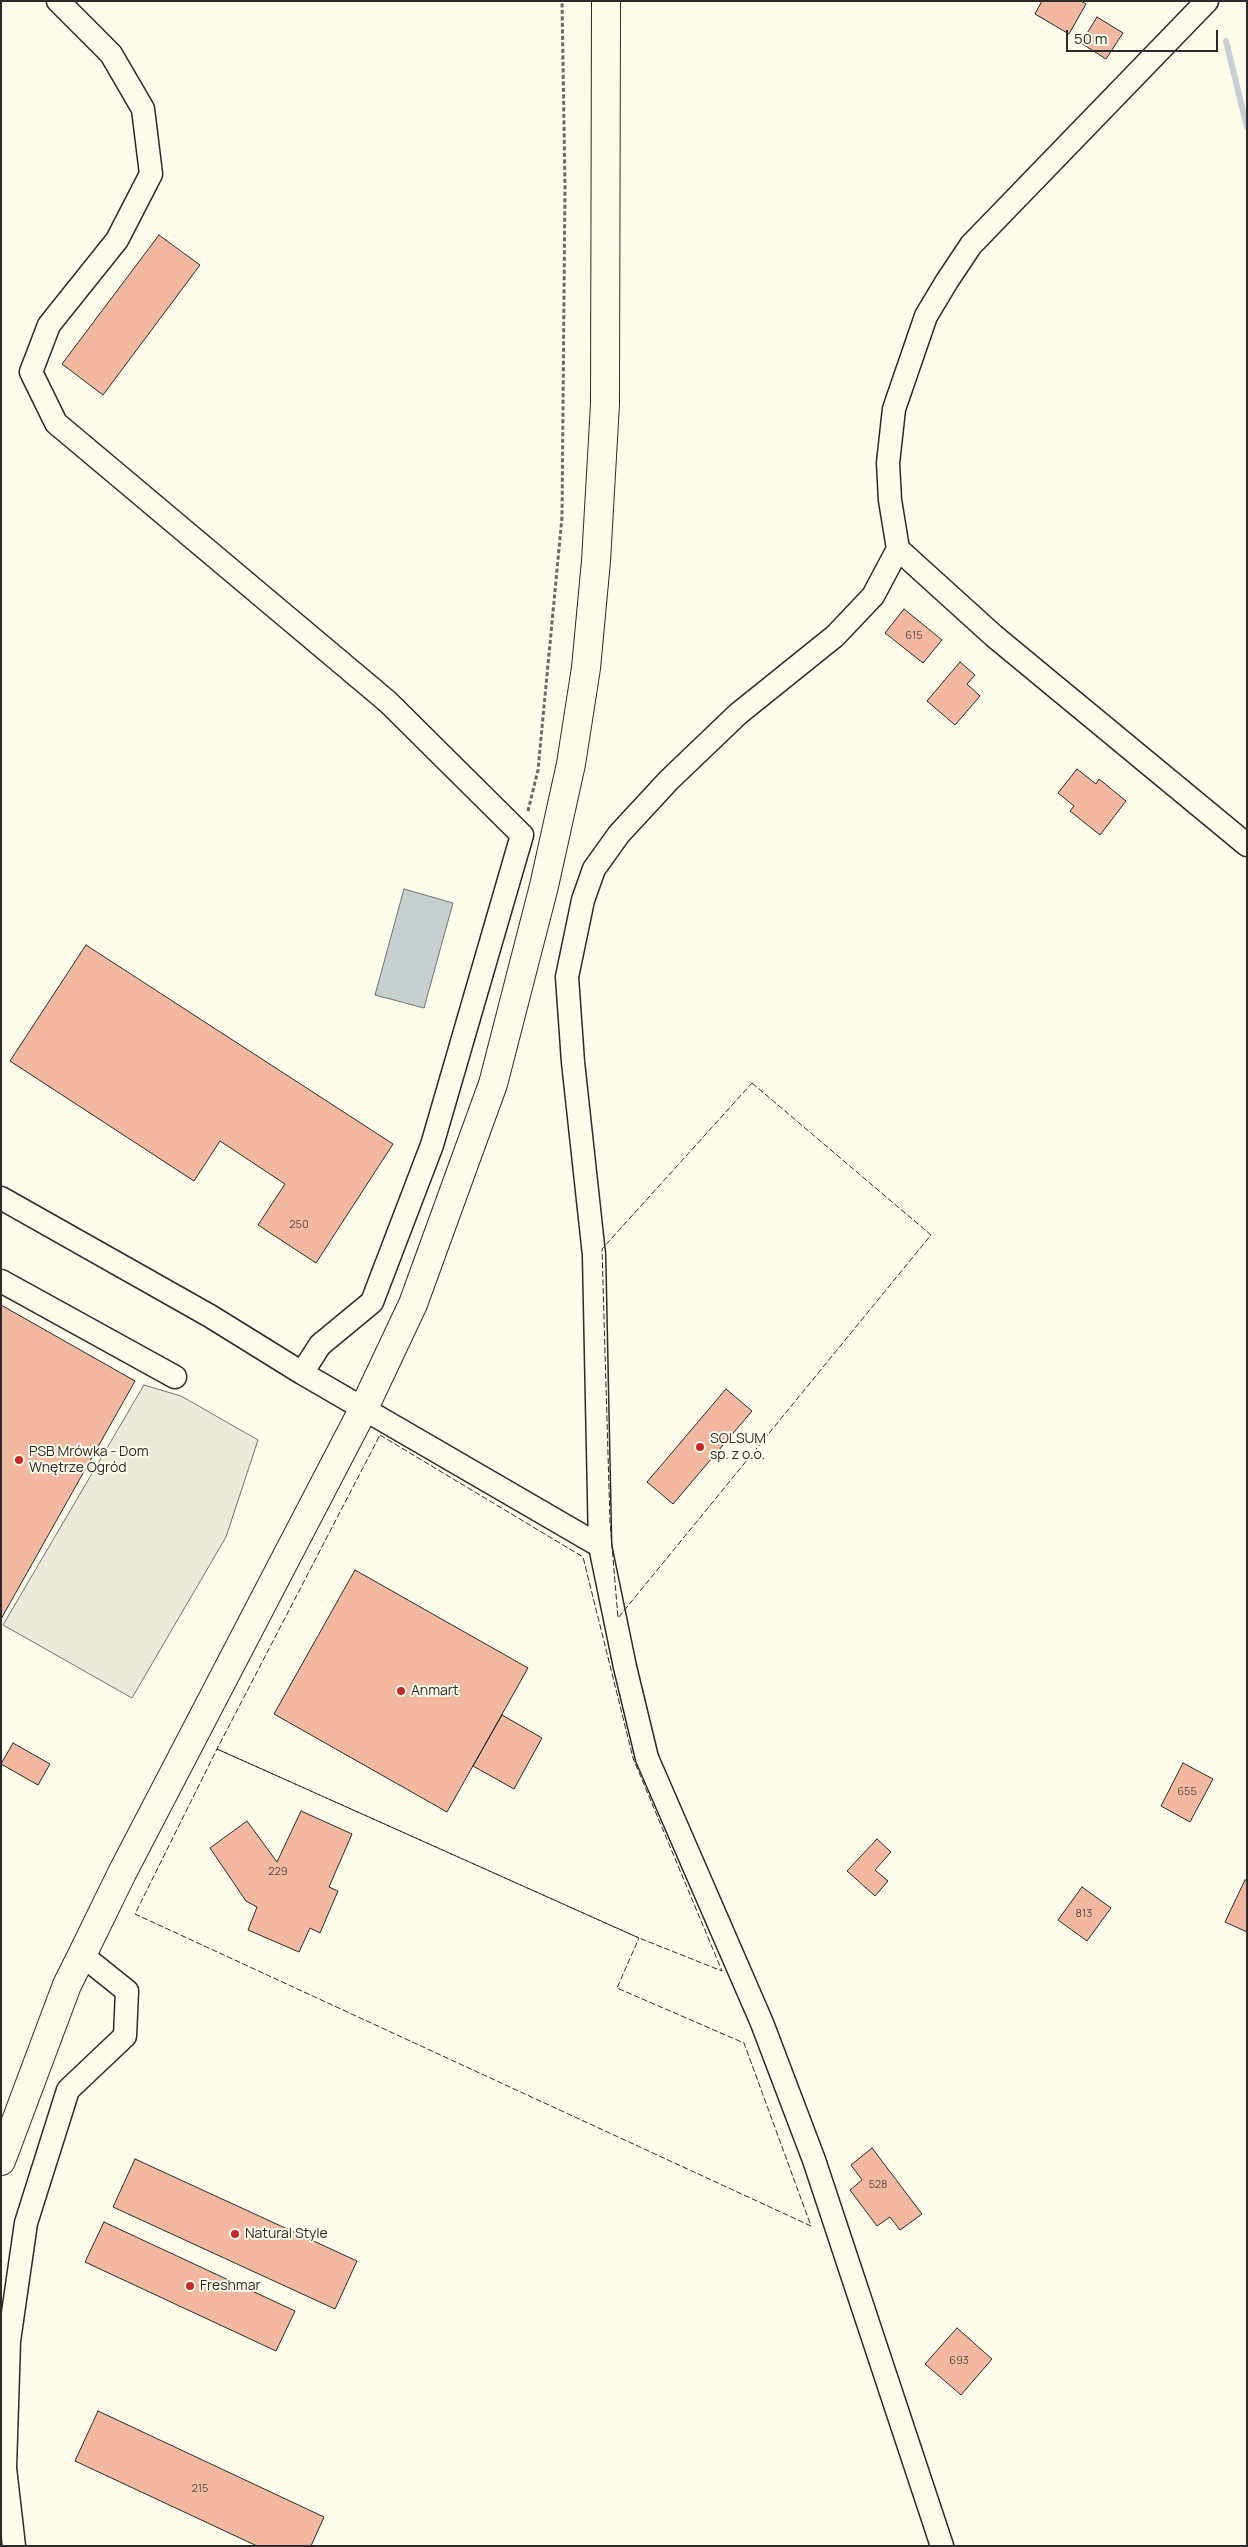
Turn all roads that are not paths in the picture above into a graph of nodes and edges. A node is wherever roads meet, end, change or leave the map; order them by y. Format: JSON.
{"nodes":[{"id":1,"x":58,"y":1,"type":"edge"},
{"id":2,"x":606,"y":1,"type":"edge"},
{"id":3,"x":1207,"y":1,"type":"edge"},
{"id":4,"x":898,"y":549,"type":"junction"},
{"id":5,"x":1247,"y":846,"type":"edge"},
{"id":6,"x":1,"y":1198,"type":"edge"},
{"id":7,"x":1,"y":1281,"type":"edge"},
{"id":8,"x":302,"y":1373,"type":"junction"},
{"id":9,"x":175,"y":1377,"type":"dead end"},
{"id":10,"x":364,"y":1408,"type":"junction"},
{"id":11,"x":600,"y":1546,"type":"junction"},
{"id":12,"x":82,"y":1955,"type":"junction"},
{"id":13,"x":1,"y":2161,"type":"edge"},
{"id":14,"x":14,"y":2546,"type":"edge"},
{"id":15,"x":942,"y":2546,"type":"edge"}],
"edges":[{"from":1,"to":8,"type":"street"},
{"from":2,"to":10,"type":"main road"},
{"from":3,"to":4,"type":"street"},
{"from":4,"to":5,"type":"street"},
{"from":4,"to":11,"type":"street"},
{"from":6,"to":8,"type":"street"},
{"from":7,"to":9,"type":"street"},
{"from":8,"to":10,"type":"street"},
{"from":10,"to":11,"type":"street"},
{"from":10,"to":12,"type":"main road"},
{"from":11,"to":15,"type":"street"},
{"from":12,"to":13,"type":"main road"},
{"from":12,"to":14,"type":"street"}]}
